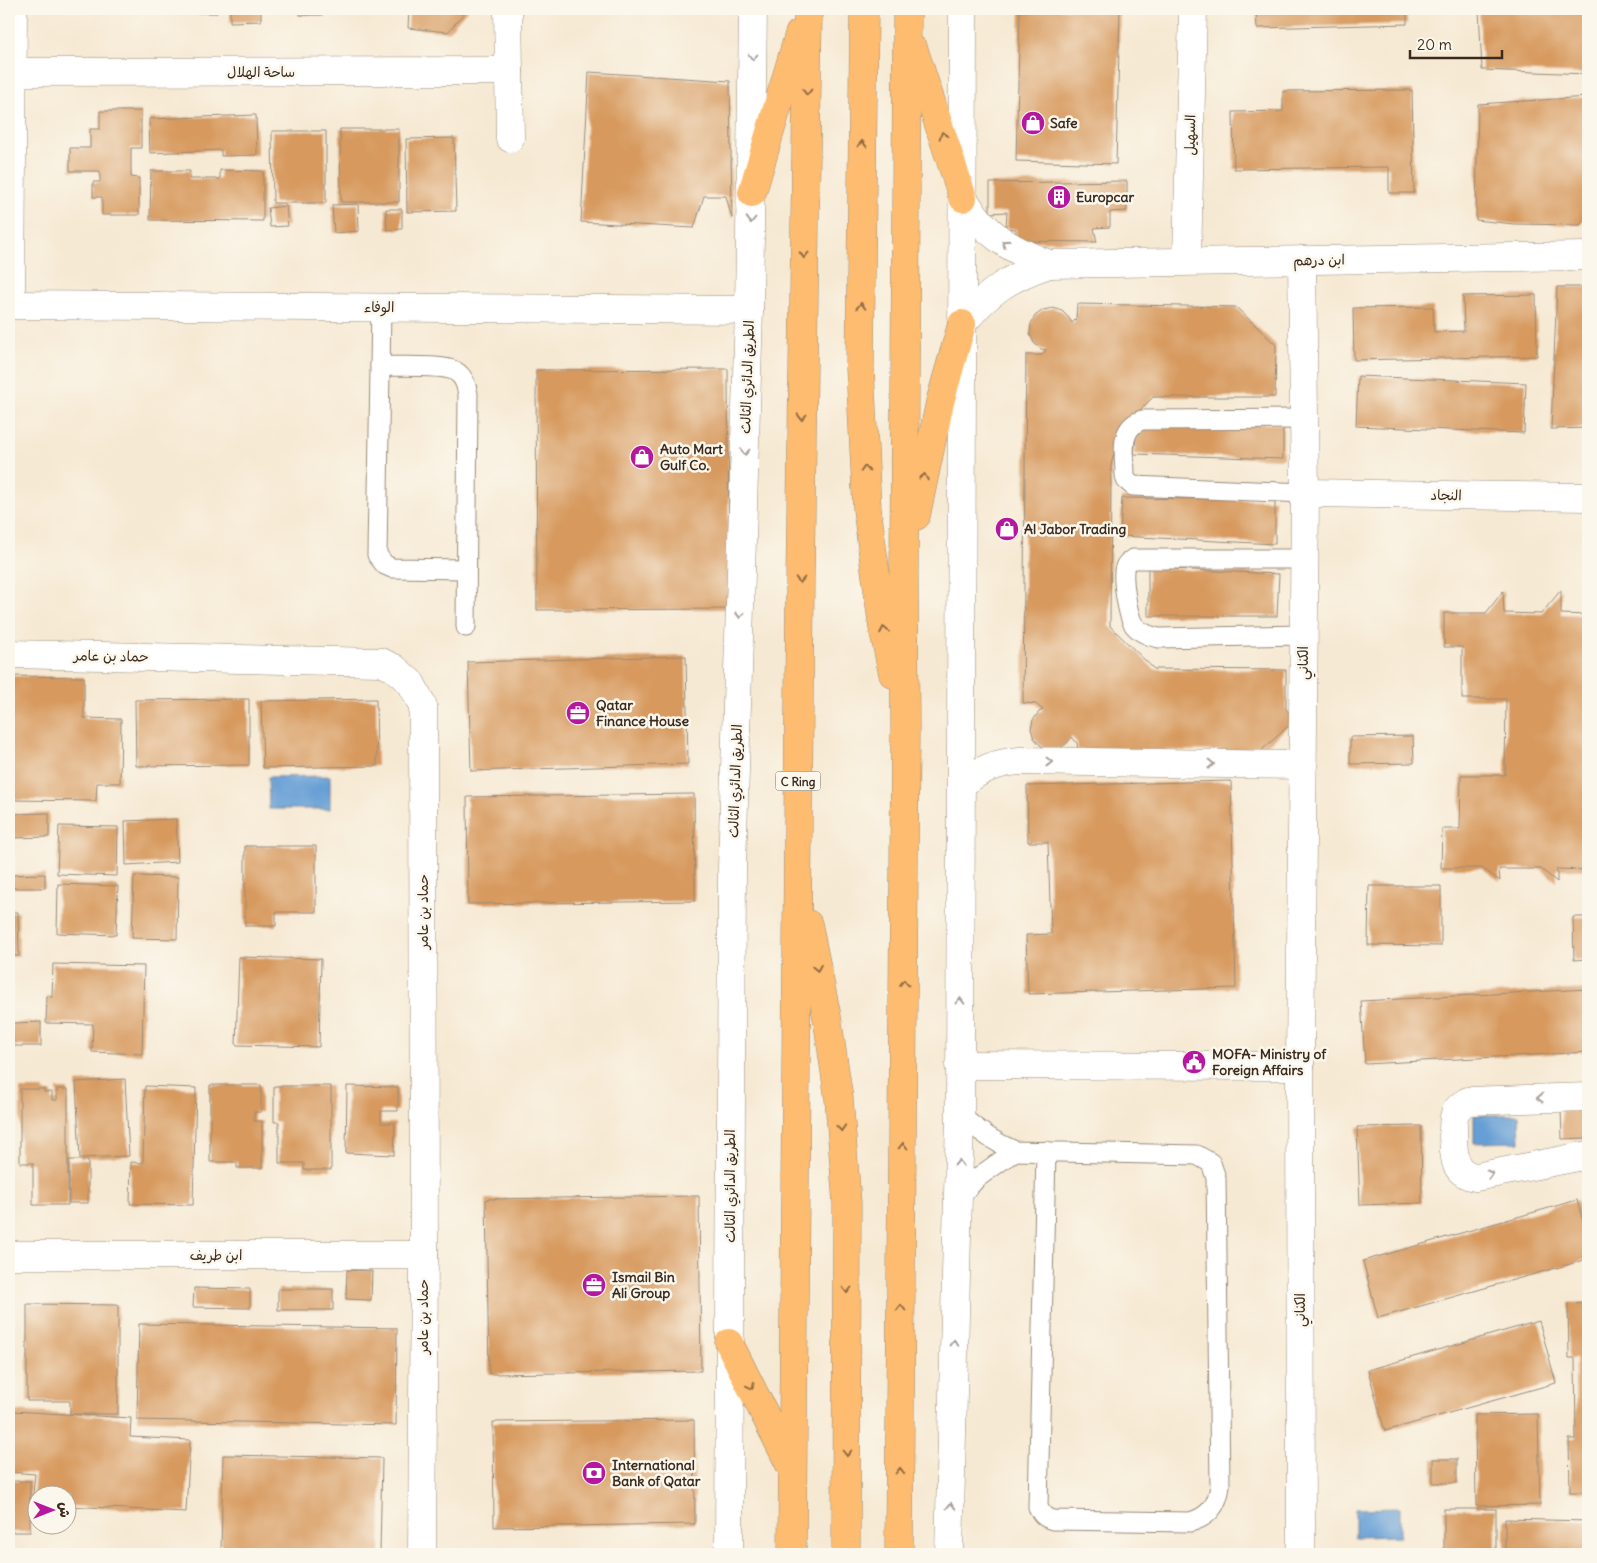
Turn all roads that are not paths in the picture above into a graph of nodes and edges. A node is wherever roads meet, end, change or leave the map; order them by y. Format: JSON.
{"nodes":[{"id":1,"x":14,"y":9,"type":"edge"},
{"id":2,"x":508,"y":9,"type":"edge"},
{"id":3,"x":753,"y":9,"type":"edge"},
{"id":4,"x":807,"y":9,"type":"edge"},
{"id":5,"x":864,"y":9,"type":"edge"},
{"id":6,"x":963,"y":9,"type":"edge"},
{"id":7,"x":1193,"y":9,"type":"edge"},
{"id":8,"x":907,"y":19,"type":"edge"},
{"id":9,"x":509,"y":71,"type":"junction"},
{"id":10,"x":13,"y":72,"type":"junction"},
{"id":11,"x":510,"y":138,"type":"dead end"},
{"id":12,"x":752,"y":193,"type":"junction"},
{"id":13,"x":963,"y":198,"type":"junction"},
{"id":14,"x":1588,"y":256,"type":"edge"},
{"id":15,"x":1187,"y":260,"type":"junction"},
{"id":16,"x":1302,"y":260,"type":"junction"},
{"id":17,"x":1049,"y":264,"type":"junction"},
{"id":18,"x":10,"y":305,"type":"edge"},
{"id":19,"x":381,"y":308,"type":"junction"},
{"id":20,"x":749,"y":310,"type":"junction"},
{"id":21,"x":962,"y":324,"type":"junction"},
{"id":22,"x":380,"y":366,"type":"junction"},
{"id":23,"x":1304,"y":419,"type":"junction"},
{"id":24,"x":1305,"y":493,"type":"junction"},
{"id":25,"x":1588,"y":498,"type":"edge"},
{"id":26,"x":1304,"y":559,"type":"junction"},
{"id":27,"x":466,"y":569,"type":"junction"},
{"id":28,"x":904,"y":576,"type":"junction"},
{"id":29,"x":466,"y":627,"type":"dead end"},
{"id":30,"x":1304,"y":635,"type":"junction"},
{"id":31,"x":9,"y":654,"type":"edge"},
{"id":32,"x":905,"y":729,"type":"junction"},
{"id":33,"x":1303,"y":765,"type":"junction"},
{"id":34,"x":962,"y":784,"type":"junction"},
{"id":35,"x":797,"y":868,"type":"junction"},
{"id":36,"x":959,"y":1065,"type":"junction"},
{"id":37,"x":1300,"y":1066,"type":"junction"},
{"id":38,"x":1588,"y":1097,"type":"edge"},
{"id":39,"x":960,"y":1115,"type":"junction"},
{"id":40,"x":1016,"y":1150,"type":"junction"},
{"id":41,"x":1046,"y":1152,"type":"junction"},
{"id":42,"x":1588,"y":1155,"type":"edge"},
{"id":43,"x":958,"y":1199,"type":"junction"},
{"id":44,"x":9,"y":1255,"type":"edge"},
{"id":45,"x":424,"y":1255,"type":"junction"},
{"id":46,"x":729,"y":1343,"type":"junction"},
{"id":47,"x":792,"y":1470,"type":"junction"},
{"id":48,"x":422,"y":1554,"type":"edge"},
{"id":49,"x":729,"y":1554,"type":"edge"},
{"id":50,"x":792,"y":1554,"type":"edge"},
{"id":51,"x":846,"y":1554,"type":"edge"},
{"id":52,"x":899,"y":1554,"type":"edge"},
{"id":53,"x":949,"y":1554,"type":"edge"},
{"id":54,"x":1301,"y":1554,"type":"edge"}],
"edges":[{"from":1,"to":10,"type":"street"},
{"from":2,"to":9,"type":"street"},
{"from":3,"to":12,"type":"street","name":"الطريق الدائري الثالث","one_way":true},
{"from":4,"to":12,"type":"highway"},
{"from":4,"to":35,"type":"highway","number":"C Ring","one_way":true},
{"from":32,"to":5,"type":"highway","one_way":true},
{"from":6,"to":13,"type":"street"},
{"from":7,"to":15,"type":"street","name":"السهيل"},
{"from":13,"to":8,"type":"highway","one_way":true},
{"from":8,"to":28,"type":"highway"},
{"from":9,"to":10,"type":"street","name":"ساحة الهلال"},
{"from":9,"to":11,"type":"street"},
{"from":10,"to":18,"type":"street"},
{"from":12,"to":20,"type":"street","name":"الطريق الدائري الثالث","one_way":true},
{"from":17,"to":13,"type":"street","name":"ابن درهم","one_way":true},
{"from":13,"to":21,"type":"street"},
{"from":14,"to":16,"type":"street","name":"ابن درهم"},
{"from":15,"to":16,"type":"street","name":"ابن درهم"},
{"from":15,"to":17,"type":"street","name":"ابن درهم"},
{"from":16,"to":23,"type":"street","name":"الكناني"},
{"from":17,"to":21,"type":"street","name":"ابن درهم"},
{"from":18,"to":19,"type":"street","name":"الوفاء"},
{"from":19,"to":20,"type":"street","name":"الوفاء"},
{"from":19,"to":22,"type":"lane"},
{"from":20,"to":46,"type":"street","name":"الطريق الدائري الثالث","one_way":true},
{"from":28,"to":21,"type":"highway","one_way":true},
{"from":21,"to":34,"type":"street"},
{"from":22,"to":27,"type":"lane"},
{"from":22,"to":27,"type":"lane"},
{"from":23,"to":24,"type":"street","name":"الكناني"},
{"from":23,"to":24,"type":"lane"},
{"from":24,"to":25,"type":"street","name":"النجاد"},
{"from":24,"to":26,"type":"street","name":"الكناني"},
{"from":26,"to":30,"type":"street","name":"الكناني"},
{"from":26,"to":30,"type":"lane"},
{"from":27,"to":29,"type":"lane"},
{"from":28,"to":32,"type":"highway"},
{"from":30,"to":33,"type":"street","name":"الكناني"},
{"from":31,"to":45,"type":"street","name":"حماد بن عامر"},
{"from":52,"to":32,"type":"highway","one_way":true},
{"from":34,"to":33,"type":"street","one_way":true},
{"from":33,"to":37,"type":"street","name":"الكناني"},
{"from":36,"to":34,"type":"street","one_way":true},
{"from":35,"to":47,"type":"highway","number":"C Ring"},
{"from":35,"to":51,"type":"highway","one_way":true},
{"from":36,"to":37,"type":"street"},
{"from":36,"to":39,"type":"street"},
{"from":37,"to":54,"type":"street","name":"الكناني"},
{"from":38,"to":42,"type":"street","one_way":true},
{"from":39,"to":40,"type":"lane"},
{"from":43,"to":39,"type":"street","one_way":true},
{"from":40,"to":41,"type":"lane"},
{"from":40,"to":43,"type":"lane"},
{"from":41,"to":41,"type":"lane"},
{"from":53,"to":43,"type":"street","one_way":true},
{"from":44,"to":45,"type":"street","name":"ابن طريف"},
{"from":45,"to":48,"type":"street","name":"حماد بن عامر"},
{"from":46,"to":47,"type":"highway","one_way":true},
{"from":46,"to":49,"type":"street","name":"الطريق الدائري الثالث"},
{"from":47,"to":50,"type":"highway","number":"C Ring"}]}
